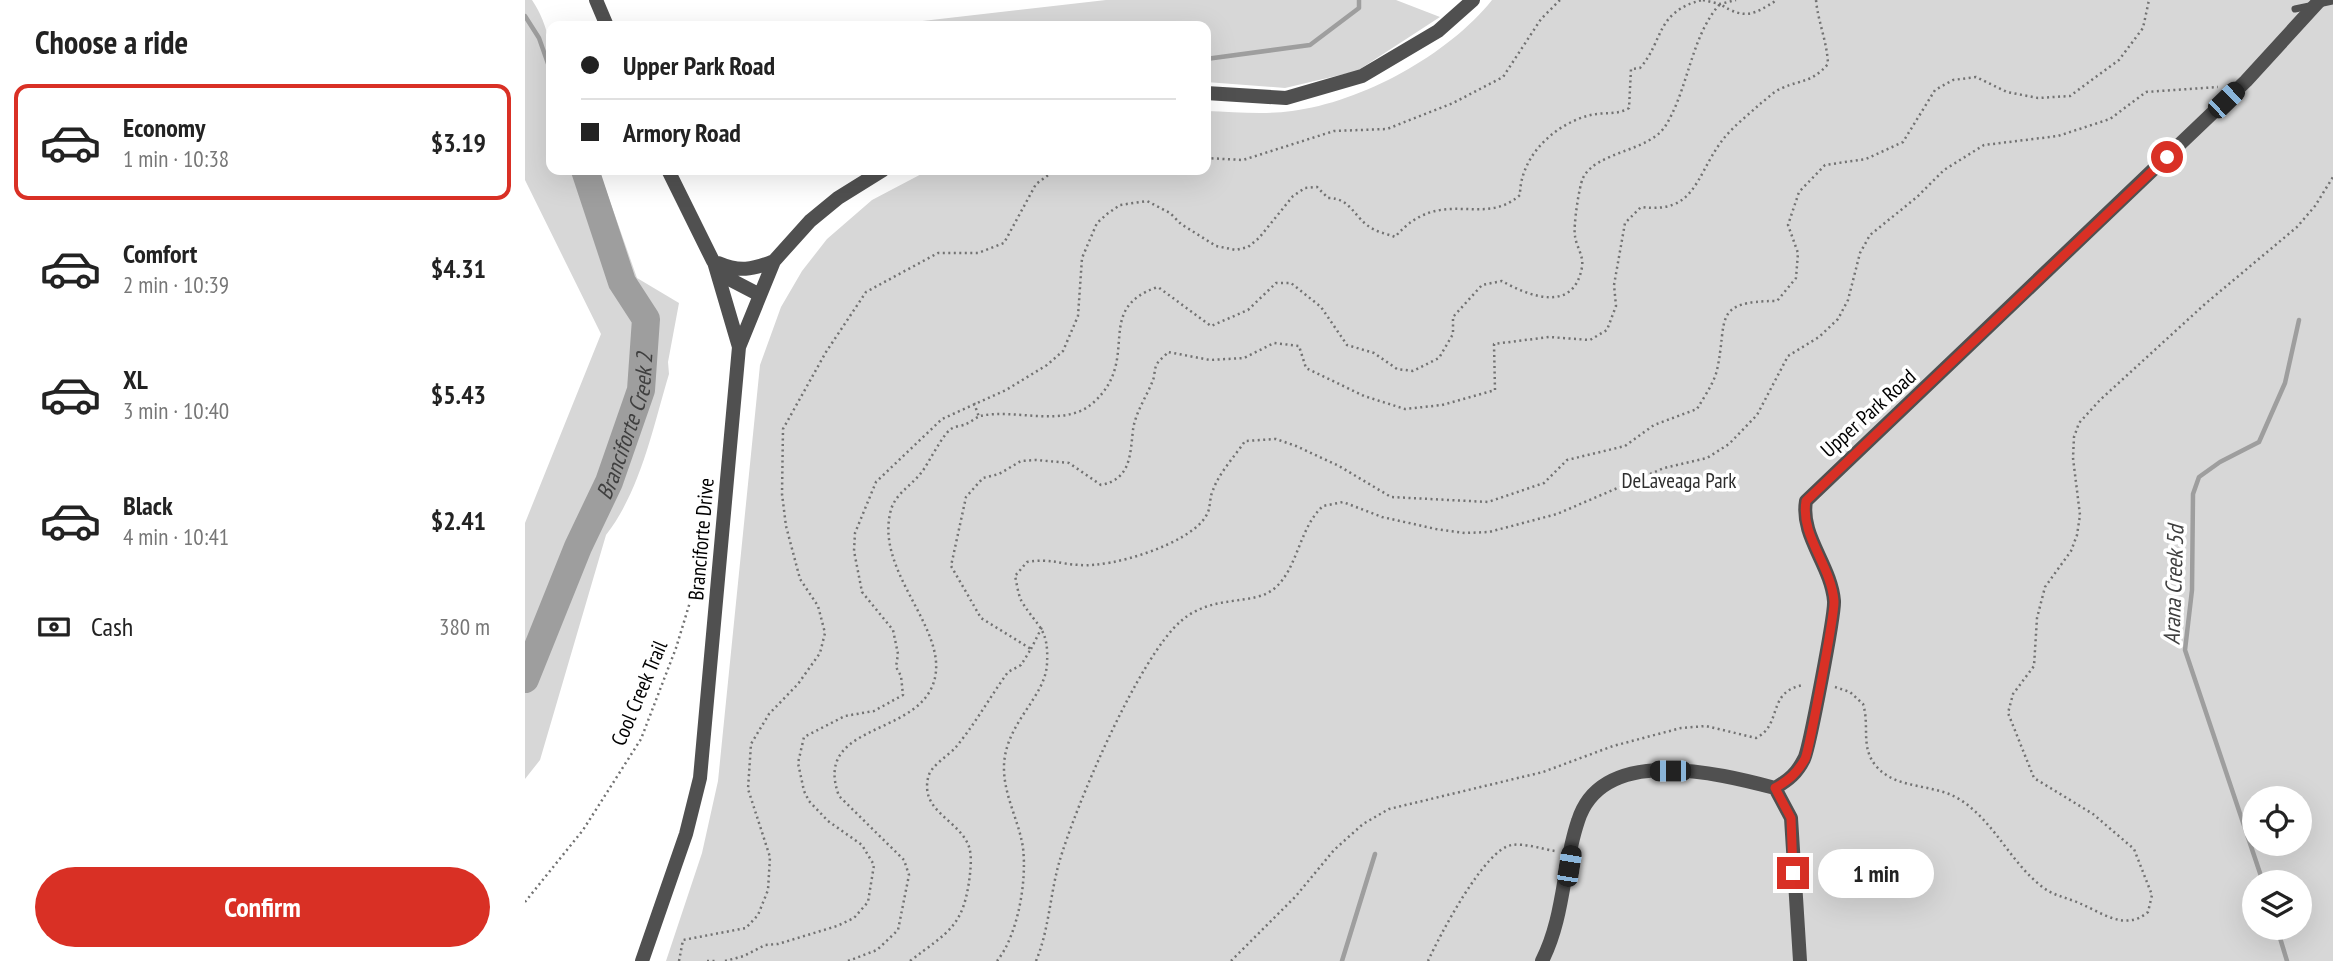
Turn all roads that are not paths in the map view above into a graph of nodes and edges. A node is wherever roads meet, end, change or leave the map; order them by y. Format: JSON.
{"nodes":[{"id":1,"x":596,"y":0,"type":"edge"},
{"id":2,"x":1473,"y":0,"type":"edge"},
{"id":3,"x":2333,"y":1,"type":"edge"},
{"id":4,"x":2319,"y":2,"type":"edge"},
{"id":5,"x":2295,"y":9,"type":"dead end"},
{"id":6,"x":605,"y":21,"type":"edge"},
{"id":7,"x":1211,"y":93,"type":"edge"},
{"id":8,"x":875,"y":175,"type":"edge"},
{"id":9,"x":671,"y":177,"type":"edge"},
{"id":10,"x":713,"y":261,"type":"junction"},
{"id":11,"x":774,"y":261,"type":"junction"},
{"id":12,"x":758,"y":294,"type":"junction"},
{"id":13,"x":739,"y":347,"type":"junction"},
{"id":14,"x":1775,"y":788,"type":"junction"},
{"id":15,"x":642,"y":961,"type":"edge"},
{"id":16,"x":1542,"y":961,"type":"edge"},
{"id":17,"x":1800,"y":961,"type":"edge"}],
"edges":[{"from":1,"to":6,"type":"street"},
{"from":2,"to":7,"type":"street"},
{"from":3,"to":4,"type":"lane"},
{"from":4,"to":5,"type":"lane"},
{"from":4,"to":14,"type":"street","name":"Upper Park Road"},
{"from":8,"to":11,"type":"street","name":"Branciforte Drive"},
{"from":9,"to":10,"type":"street"},
{"from":10,"to":11,"type":"street"},
{"from":10,"to":12,"type":"street"},
{"from":10,"to":13,"type":"street"},
{"from":11,"to":12,"type":"street","name":"Branciforte Drive"},
{"from":12,"to":13,"type":"street","name":"Branciforte Drive"},
{"from":13,"to":15,"type":"street","name":"Branciforte Drive"},
{"from":14,"to":16,"type":"street"},
{"from":14,"to":17,"type":"street"}]}
